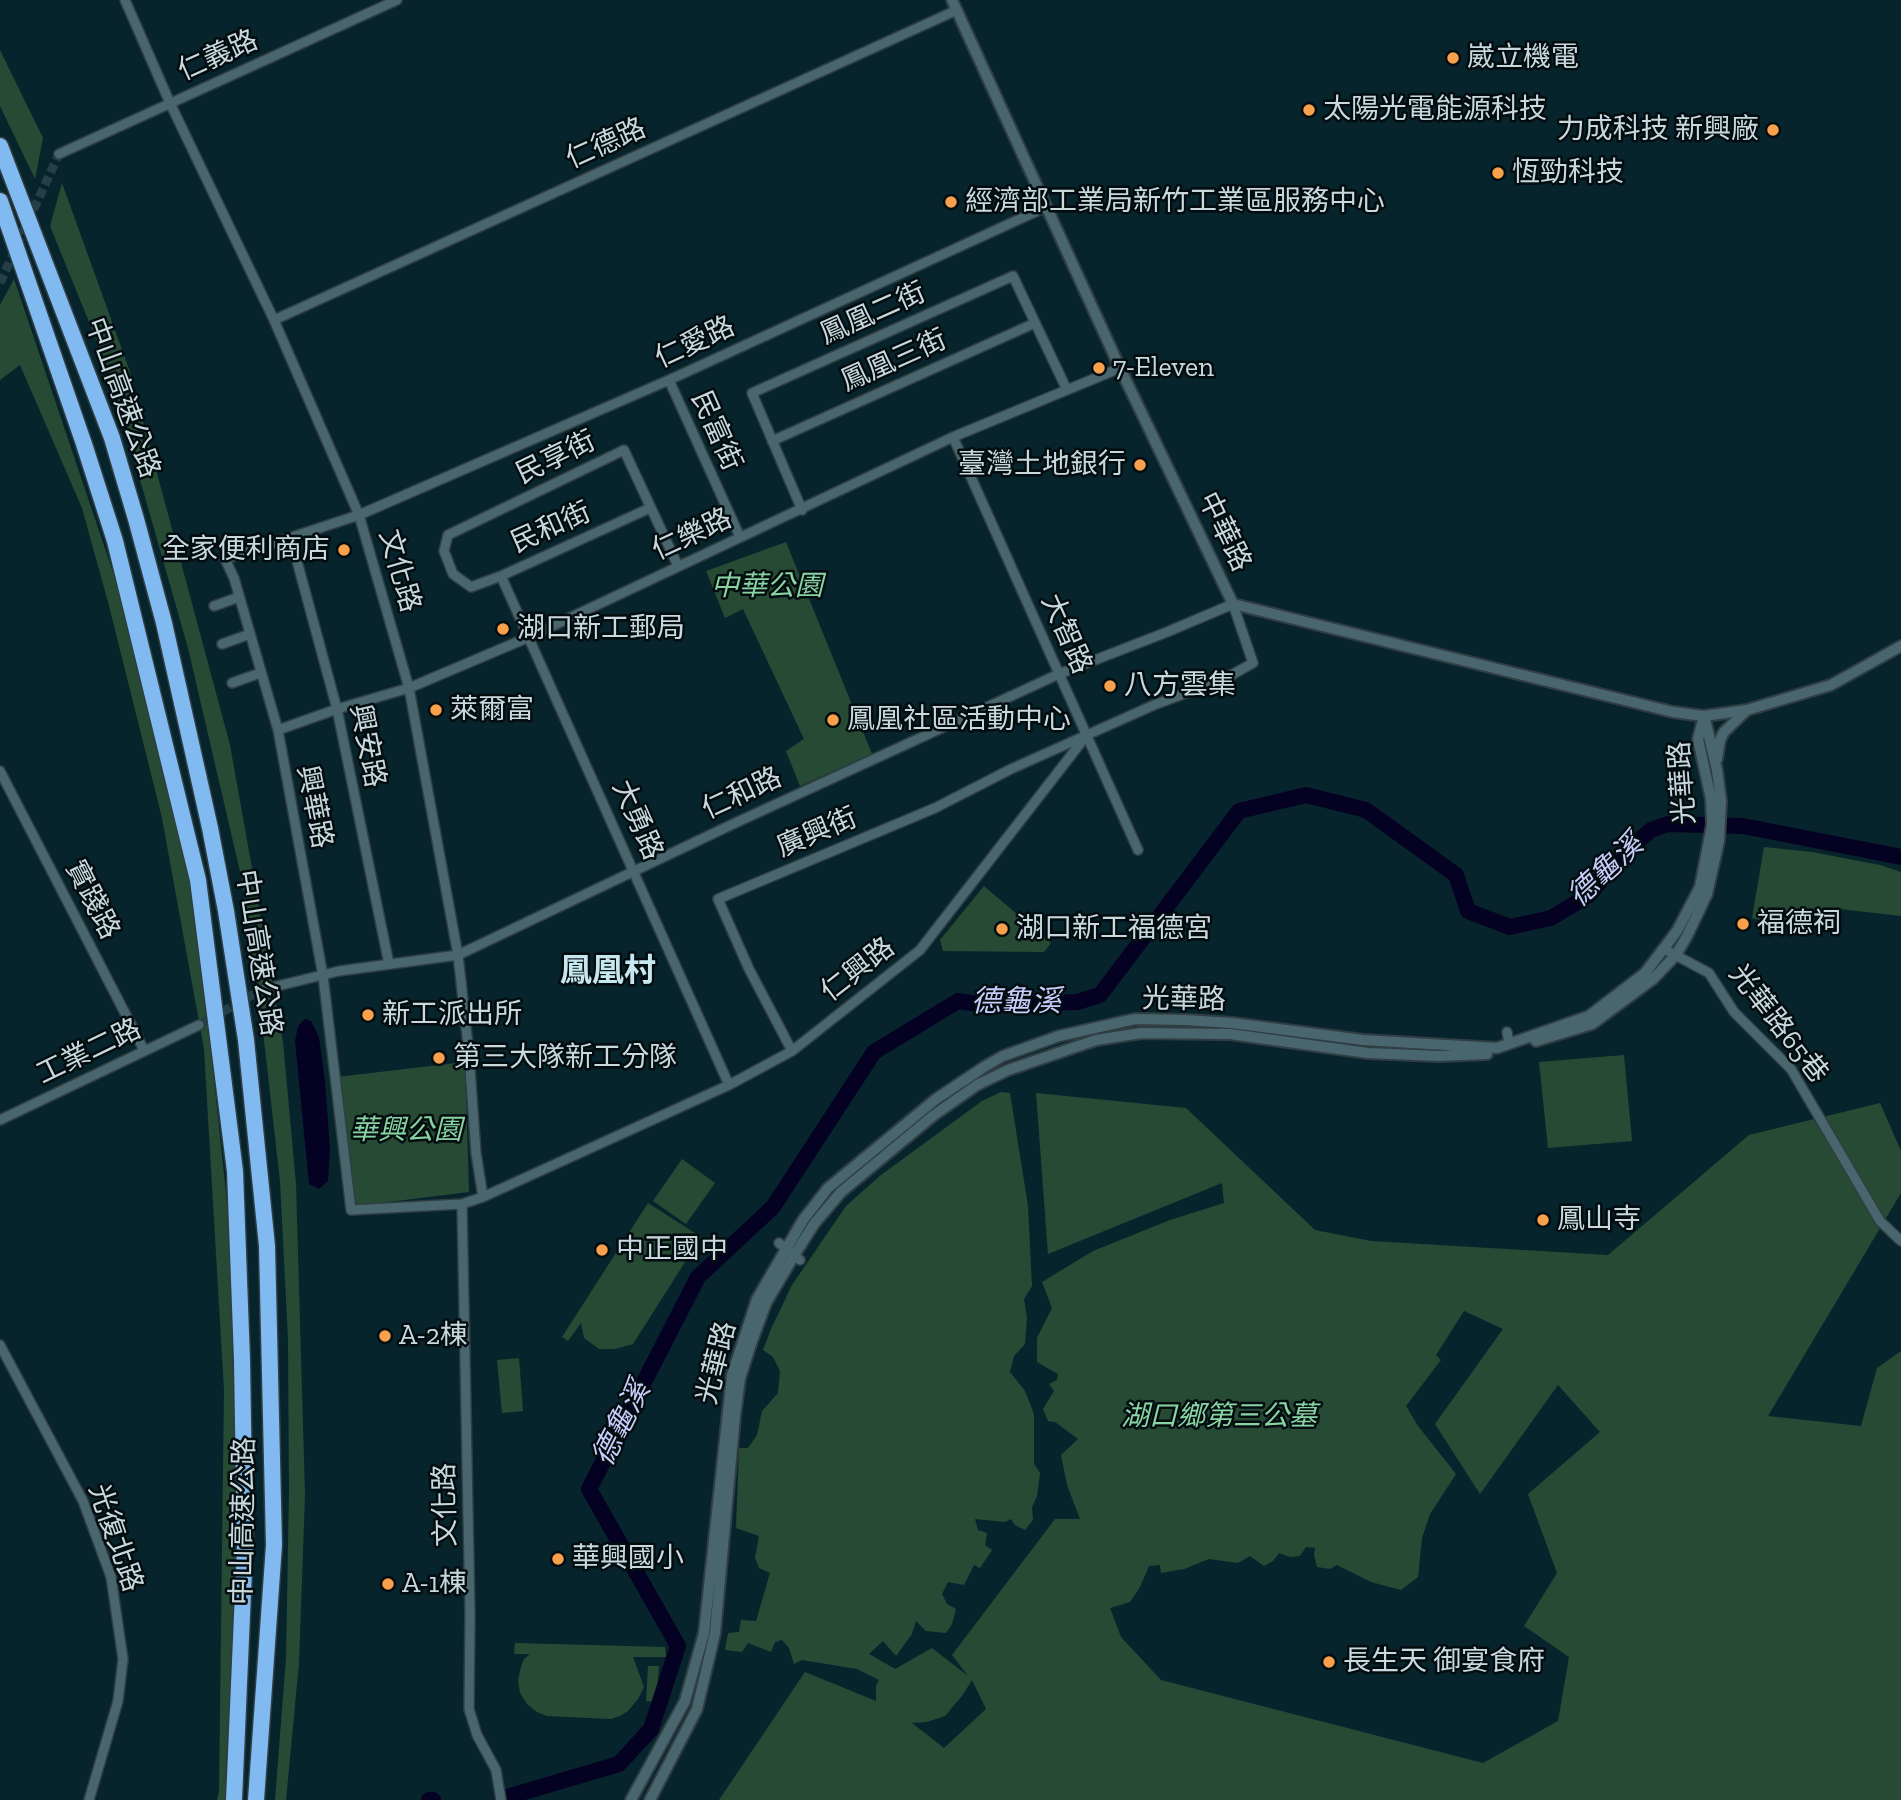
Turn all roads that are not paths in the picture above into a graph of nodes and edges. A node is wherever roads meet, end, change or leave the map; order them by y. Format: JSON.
{"nodes":[{"id":1,"x":125,"y":0,"type":"edge"},
{"id":2,"x":397,"y":0,"type":"edge"},
{"id":3,"x":954,"y":5,"type":"edge"},
{"id":4,"x":170,"y":103,"type":"junction"},
{"id":5,"x":0,"y":146,"type":"edge"},
{"id":6,"x":59,"y":154,"type":"tunnel mouth"},
{"id":7,"x":0,"y":201,"type":"edge"},
{"id":8,"x":1046,"y":207,"type":"junction"},
{"id":9,"x":274,"y":320,"type":"junction"},
{"id":10,"x":1035,"y":323,"type":"junction"},
{"id":11,"x":1120,"y":368,"type":"junction"},
{"id":12,"x":669,"y":380,"type":"junction"},
{"id":13,"x":1067,"y":390,"type":"junction"},
{"id":14,"x":953,"y":437,"type":"junction"},
{"id":15,"x":772,"y":441,"type":"junction"},
{"id":16,"x":650,"y":508,"type":"junction"},
{"id":17,"x":802,"y":510,"type":"junction"},
{"id":18,"x":359,"y":515,"type":"junction"},
{"id":19,"x":740,"y":537,"type":"junction"},
{"id":20,"x":291,"y":539,"type":"junction"},
{"id":21,"x":678,"y":566,"type":"junction"},
{"id":22,"x":500,"y":576,"type":"junction"},
{"id":23,"x":471,"y":587,"type":"joint"},
{"id":24,"x":239,"y":597,"type":"junction"},
{"id":25,"x":1233,"y":604,"type":"junction"},
{"id":26,"x":214,"y":606,"type":"dead end"},
{"id":27,"x":250,"y":634,"type":"junction"},
{"id":28,"x":529,"y":637,"type":"junction"},
{"id":29,"x":222,"y":644,"type":"dead end"},
{"id":30,"x":1901,"y":646,"type":"edge"},
{"id":31,"x":260,"y":673,"type":"junction"},
{"id":32,"x":1059,"y":674,"type":"junction"},
{"id":33,"x":232,"y":683,"type":"dead end"},
{"id":34,"x":410,"y":688,"type":"junction"},
{"id":35,"x":337,"y":709,"type":"junction"},
{"id":36,"x":1747,"y":710,"type":"junction"},
{"id":37,"x":1704,"y":716,"type":"junction"},
{"id":38,"x":278,"y":730,"type":"junction"},
{"id":39,"x":1086,"y":736,"type":"junction"},
{"id":40,"x":1717,"y":770,"type":"junction"},
{"id":41,"x":0,"y":771,"type":"edge"},
{"id":42,"x":1716,"y":820,"type":"junction"},
{"id":43,"x":1714,"y":836,"type":"junction"},
{"id":44,"x":1138,"y":850,"type":"dead end"},
{"id":45,"x":635,"y":871,"type":"junction"},
{"id":46,"x":1664,"y":949,"type":"junction"},
{"id":47,"x":458,"y":955,"type":"junction"},
{"id":48,"x":1676,"y":956,"type":"junction"},
{"id":49,"x":389,"y":964,"type":"junction"},
{"id":50,"x":323,"y":976,"type":"junction"},
{"id":51,"x":261,"y":990,"type":"tunnel mouth"},
{"id":52,"x":199,"y":1026,"type":"tunnel mouth"},
{"id":53,"x":144,"y":1050,"type":"junction"},
{"id":54,"x":792,"y":1051,"type":"junction"},
{"id":55,"x":729,"y":1085,"type":"junction"},
{"id":56,"x":0,"y":1120,"type":"edge"},
{"id":57,"x":484,"y":1197,"type":"junction"},
{"id":58,"x":462,"y":1204,"type":"junction"},
{"id":59,"x":351,"y":1210,"type":"joint"},
{"id":60,"x":1901,"y":1241,"type":"edge"},
{"id":61,"x":790,"y":1251,"type":"junction"},
{"id":62,"x":0,"y":1345,"type":"edge"},
{"id":63,"x":735,"y":1376,"type":"junction"},
{"id":64,"x":233,"y":1796,"type":"edge"},
{"id":65,"x":89,"y":1800,"type":"edge"},
{"id":66,"x":256,"y":1800,"type":"edge"},
{"id":67,"x":501,"y":1800,"type":"edge"},
{"id":68,"x":631,"y":1800,"type":"edge"},
{"id":69,"x":650,"y":1800,"type":"edge"}],
"edges":[{"from":1,"to":4,"type":"street","name":"文化路"},
{"from":2,"to":4,"type":"street","name":"仁義路"},
{"from":3,"to":8,"type":"street","name":"中華路"},
{"from":3,"to":9,"type":"street","name":"仁德路"},
{"from":4,"to":6,"type":"street","name":"仁義路"},
{"from":4,"to":9,"type":"street","name":"文化路"},
{"from":5,"to":66,"type":"highway","name":"中山高速公路"},
{"from":7,"to":64,"type":"highway","name":"中山高速公路"},
{"from":8,"to":11,"type":"street","name":"中華路"},
{"from":8,"to":12,"type":"street","name":"仁愛路"},
{"from":9,"to":18,"type":"street","name":"文化路"},
{"from":10,"to":13,"type":"street"},
{"from":10,"to":15,"type":"street","name":"鳳凰三街"},
{"from":10,"to":15,"type":"street","name":"鳳凰二街"},
{"from":11,"to":13,"type":"street","name":"仁樂路"},
{"from":11,"to":25,"type":"street","name":"中華路"},
{"from":12,"to":18,"type":"street","name":"仁愛路"},
{"from":12,"to":19,"type":"street","name":"民富街"},
{"from":13,"to":14,"type":"street","name":"仁樂路"},
{"from":14,"to":17,"type":"street","name":"仁樂路"},
{"from":14,"to":32,"type":"street","name":"大智路"},
{"from":15,"to":17,"type":"street"},
{"from":16,"to":21,"type":"street","name":"民享街"},
{"from":16,"to":22,"type":"street","name":"民和街"},
{"from":16,"to":23,"type":"street","name":"民享街"},
{"from":17,"to":19,"type":"street","name":"仁樂路"},
{"from":18,"to":20,"type":"street","name":"興華路"},
{"from":18,"to":34,"type":"street","name":"文化路"},
{"from":19,"to":21,"type":"street","name":"仁樂路"},
{"from":20,"to":24,"type":"street","name":"興華路"},
{"from":20,"to":35,"type":"street","name":"興安路"},
{"from":21,"to":28,"type":"street","name":"仁樂路"},
{"from":22,"to":23,"type":"street","name":"民和街"},
{"from":22,"to":28,"type":"street","name":"大勇路"},
{"from":24,"to":26,"type":"street"},
{"from":24,"to":27,"type":"street","name":"興華路"},
{"from":25,"to":32,"type":"street","name":"仁和路"},
{"from":25,"to":37,"type":"street","name":"中華路"},
{"from":25,"to":39,"type":"street","name":"仁興路"},
{"from":27,"to":29,"type":"street"},
{"from":27,"to":31,"type":"street","name":"興華路"},
{"from":28,"to":34,"type":"street","name":"仁樂路"},
{"from":28,"to":45,"type":"street","name":"大勇路"},
{"from":30,"to":36,"type":"street","name":"中華路"},
{"from":31,"to":33,"type":"street"},
{"from":31,"to":38,"type":"street","name":"興華路"},
{"from":32,"to":39,"type":"street","name":"大智路"},
{"from":32,"to":45,"type":"street","name":"仁和路"},
{"from":34,"to":35,"type":"street","name":"仁樂路"},
{"from":34,"to":47,"type":"street","name":"文化路"},
{"from":35,"to":38,"type":"street","name":"仁樂路"},
{"from":35,"to":49,"type":"street","name":"興安路"},
{"from":36,"to":37,"type":"street","name":"中華路"},
{"from":36,"to":40,"type":"street"},
{"from":37,"to":40,"type":"street","name":"光華路"},
{"from":37,"to":42,"type":"street","name":"光華路"},
{"from":38,"to":50,"type":"street","name":"興華路"},
{"from":39,"to":44,"type":"street","name":"大智路"},
{"from":39,"to":54,"type":"street","name":"仁興路"},
{"from":39,"to":54,"type":"street","name":"廣興街"},
{"from":40,"to":42,"type":"street","name":"光華路"},
{"from":41,"to":53,"type":"street","name":"實踐路"},
{"from":42,"to":43,"type":"street","name":"光華路"},
{"from":43,"to":46,"type":"street","name":"光華路"},
{"from":43,"to":48,"type":"street","name":"光華路"},
{"from":45,"to":47,"type":"street","name":"仁和路"},
{"from":45,"to":55,"type":"street","name":"大勇路"},
{"from":46,"to":48,"type":"street","name":"光華路65巷"},
{"from":46,"to":61,"type":"street","name":"光華路"},
{"from":47,"to":49,"type":"street","name":"仁和路"},
{"from":47,"to":57,"type":"street","name":"文化路"},
{"from":48,"to":60,"type":"street","name":"光華路65巷"},
{"from":48,"to":61,"type":"street","name":"光華路"},
{"from":49,"to":50,"type":"street","name":"仁和路"},
{"from":50,"to":51,"type":"street","name":"仁和路"},
{"from":50,"to":59,"type":"street","name":"興華路"},
{"from":52,"to":53,"type":"street","name":"工業二路"},
{"from":53,"to":56,"type":"street","name":"工業二路"},
{"from":54,"to":55,"type":"street","name":"仁興路"},
{"from":55,"to":57,"type":"street","name":"仁興路"},
{"from":57,"to":58,"type":"street","name":"仁興路"},
{"from":58,"to":59,"type":"street","name":"仁興路"},
{"from":58,"to":67,"type":"street","name":"文化路"},
{"from":61,"to":63,"type":"street","name":"光華路"},
{"from":62,"to":65,"type":"street","name":"光復北路"},
{"from":63,"to":68,"type":"street","name":"光華路"},
{"from":63,"to":69,"type":"street","name":"光華路"}]}
